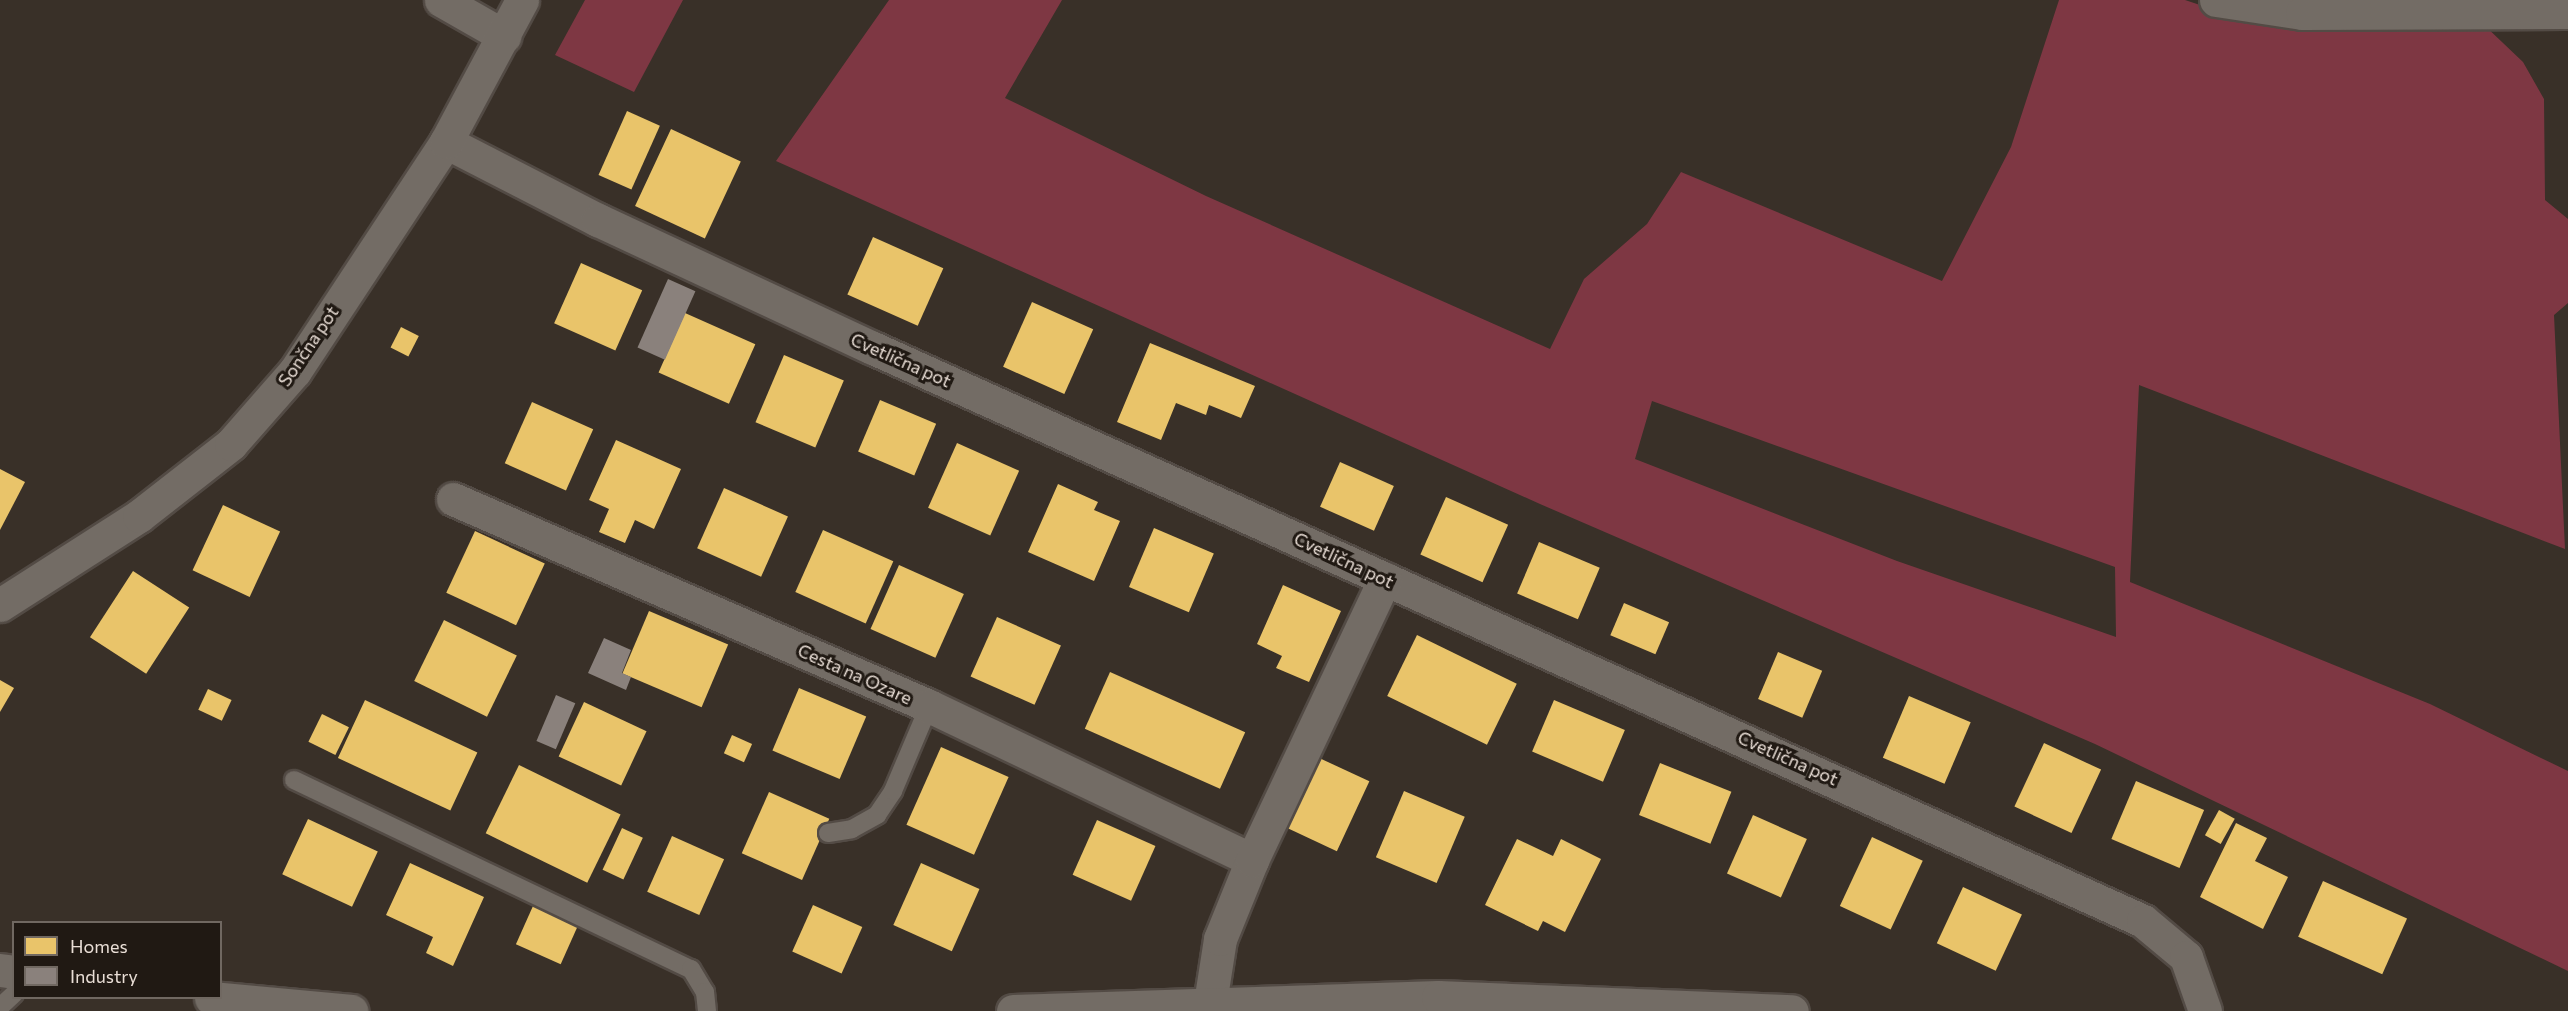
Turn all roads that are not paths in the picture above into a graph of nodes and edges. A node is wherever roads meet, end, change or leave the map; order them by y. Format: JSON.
{"nodes":[{"id":1,"x":441,"y":0,"type":"edge"},
{"id":2,"x":522,"y":0,"type":"edge"},
{"id":3,"x":2216,"y":0,"type":"edge"},
{"id":4,"x":2524,"y":6,"type":"edge"},
{"id":5,"x":2568,"y":12,"type":"edge"},
{"id":6,"x":504,"y":36,"type":"junction"},
{"id":7,"x":446,"y":142,"type":"junction"},
{"id":8,"x":453,"y":499,"type":"dead end"},
{"id":9,"x":1385,"y":579,"type":"junction"},
{"id":10,"x":0,"y":605,"type":"edge"},
{"id":11,"x":929,"y":706,"type":"junction"},
{"id":12,"x":294,"y":780,"type":"dead end"},
{"id":13,"x":828,"y":832,"type":"dead end"},
{"id":14,"x":1252,"y":860,"type":"junction"},
{"id":15,"x":12,"y":996,"type":"edge"},
{"id":16,"x":222,"y":999,"type":"edge"},
{"id":17,"x":1210,"y":1003,"type":"junction"},
{"id":18,"x":1268,"y":1006,"type":"edge"},
{"id":19,"x":0,"y":1007,"type":"edge"},
{"id":20,"x":351,"y":1011,"type":"edge"},
{"id":21,"x":707,"y":1011,"type":"edge"},
{"id":22,"x":1013,"y":1011,"type":"edge"},
{"id":23,"x":1791,"y":1011,"type":"edge"},
{"id":24,"x":2205,"y":1011,"type":"edge"}],
"edges":[{"from":1,"to":6,"type":"street"},
{"from":2,"to":6,"type":"street","name":"Sončna pot"},
{"from":3,"to":4,"type":"street"},
{"from":4,"to":5,"type":"street"},
{"from":6,"to":7,"type":"street","name":"Sončna pot"},
{"from":7,"to":9,"type":"street","name":"Cvetlična pot"},
{"from":7,"to":10,"type":"street","name":"Sončna pot"},
{"from":8,"to":11,"type":"street","name":"Cesta na Ozare"},
{"from":9,"to":14,"type":"street"},
{"from":9,"to":24,"type":"street","name":"Cvetlična pot"},
{"from":11,"to":13,"type":"lane"},
{"from":11,"to":14,"type":"street","name":"Cesta na Ozare"},
{"from":12,"to":21,"type":"lane"},
{"from":14,"to":17,"type":"street"},
{"from":15,"to":19,"type":"lane"},
{"from":16,"to":20,"type":"street"},
{"from":17,"to":18,"type":"street"},
{"from":17,"to":22,"type":"street"},
{"from":18,"to":23,"type":"street"}]}
